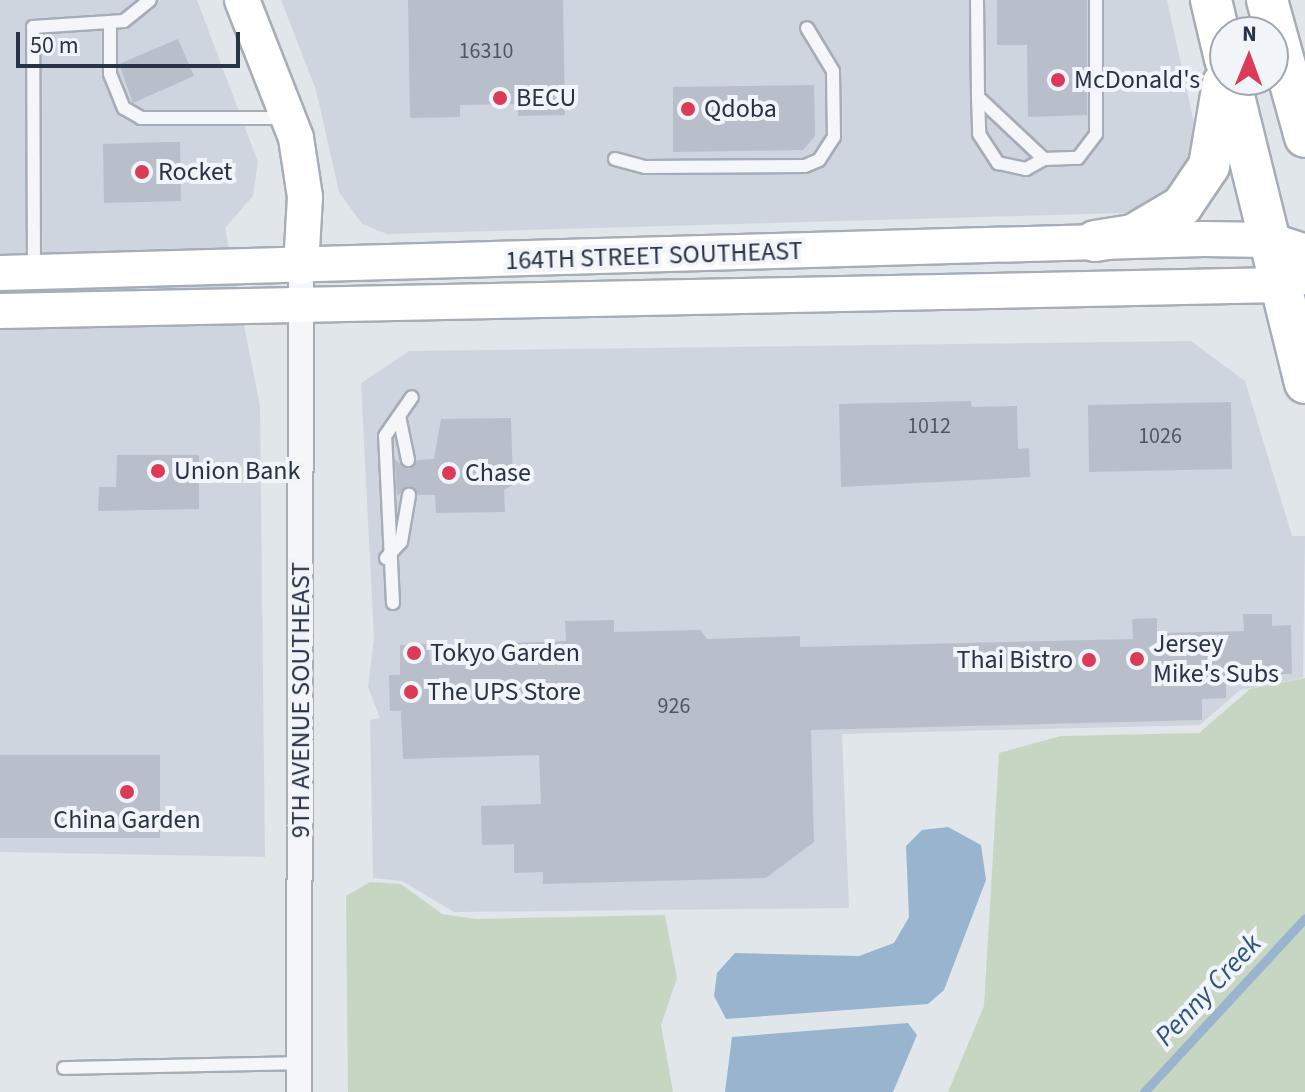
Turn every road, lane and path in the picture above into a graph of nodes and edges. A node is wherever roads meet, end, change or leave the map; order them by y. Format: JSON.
{"nodes":[{"id":1,"x":150,"y":0,"type":"edge"},
{"id":2,"x":242,"y":0,"type":"edge"},
{"id":3,"x":977,"y":0,"type":"edge"},
{"id":4,"x":1096,"y":0,"type":"edge"},
{"id":5,"x":1267,"y":0,"type":"edge"},
{"id":6,"x":110,"y":22,"type":"junction"},
{"id":7,"x":807,"y":28,"type":"dead end"},
{"id":8,"x":1218,"y":96,"type":"edge"},
{"id":9,"x":1235,"y":96,"type":"edge"},
{"id":10,"x":978,"y":97,"type":"junction"},
{"id":11,"x":289,"y":118,"type":"junction"},
{"id":12,"x":1305,"y":137,"type":"edge"},
{"id":13,"x":615,"y":159,"type":"dead end"},
{"id":14,"x":1044,"y":159,"type":"junction"},
{"id":15,"x":1095,"y":241,"type":"junction"},
{"id":16,"x":1287,"y":246,"type":"edge"},
{"id":17,"x":301,"y":267,"type":"junction"},
{"id":18,"x":0,"y":273,"type":"edge"},
{"id":19,"x":34,"y":273,"type":"junction"},
{"id":20,"x":1293,"y":281,"type":"edge"},
{"id":21,"x":300,"y":309,"type":"junction"},
{"id":22,"x":0,"y":311,"type":"edge"},
{"id":23,"x":1305,"y":383,"type":"edge"},
{"id":24,"x":412,"y":397,"type":"dead end"},
{"id":25,"x":399,"y":416,"type":"junction"},
{"id":26,"x":408,"y":460,"type":"dead end"},
{"id":27,"x":409,"y":495,"type":"dead end"},
{"id":28,"x":386,"y":558,"type":"junction"},
{"id":29,"x":393,"y":603,"type":"dead end"},
{"id":30,"x":299,"y":1063,"type":"junction"},
{"id":31,"x":64,"y":1068,"type":"dead end"},
{"id":32,"x":299,"y":1092,"type":"edge"}],
"edges":[{"from":1,"to":6,"type":"lane"},
{"from":2,"to":11,"type":"main road"},
{"from":3,"to":10,"type":"lane"},
{"from":4,"to":14,"type":"lane"},
{"from":5,"to":12,"type":"main road"},
{"from":6,"to":11,"type":"lane"},
{"from":6,"to":19,"type":"lane"},
{"from":7,"to":13,"type":"lane"},
{"from":8,"to":15,"type":"main road"},
{"from":9,"to":16,"type":"main road"},
{"from":10,"to":14,"type":"lane"},
{"from":10,"to":14,"type":"lane"},
{"from":11,"to":17,"type":"main road"},
{"from":15,"to":16,"type":"main road","name":"164TH STREET SOUTHEAST"},
{"from":15,"to":17,"type":"main road","name":"164TH STREET SOUTHEAST"},
{"from":16,"to":20,"type":"main road"},
{"from":17,"to":19,"type":"main road","name":"164TH STREET SOUTHEAST"},
{"from":17,"to":21,"type":"street","name":"9TH AVENUE SOUTHEAST"},
{"from":18,"to":19,"type":"main road","name":"164TH STREET SOUTHEAST"},
{"from":20,"to":21,"type":"main road","name":"164TH STREET SOUTHEAST"},
{"from":20,"to":23,"type":"main road"},
{"from":21,"to":22,"type":"main road","name":"164TH STREET SOUTHEAST"},
{"from":21,"to":30,"type":"street","name":"9TH AVENUE SOUTHEAST"},
{"from":24,"to":25,"type":"lane"},
{"from":25,"to":26,"type":"lane"},
{"from":25,"to":28,"type":"lane"},
{"from":27,"to":28,"type":"lane"},
{"from":28,"to":29,"type":"lane"},
{"from":30,"to":31,"type":"lane"},
{"from":30,"to":32,"type":"street","name":"9TH AVENUE SOUTHEAST"}]}
